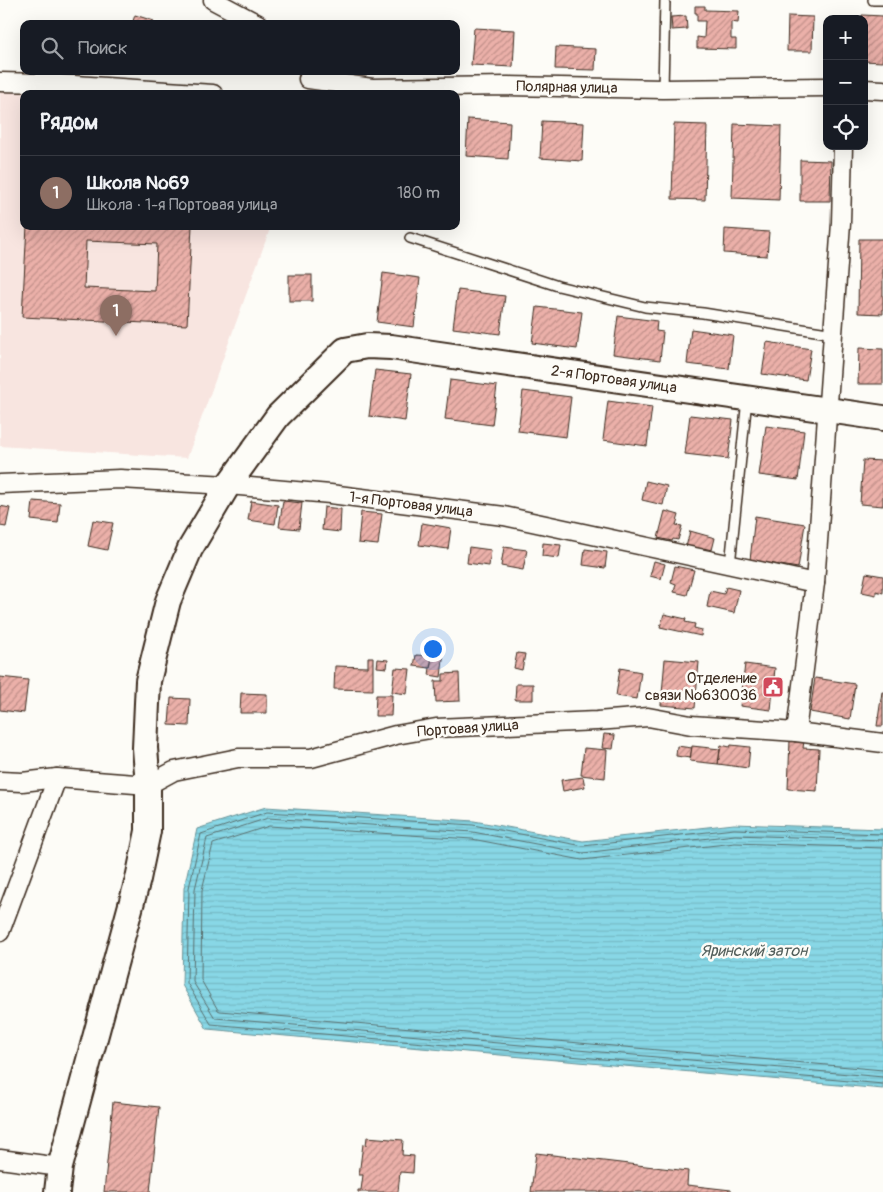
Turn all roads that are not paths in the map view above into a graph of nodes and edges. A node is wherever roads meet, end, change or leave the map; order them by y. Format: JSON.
{"nodes":[{"id":1,"x":213,"y":0,"type":"edge"},
{"id":2,"x":665,"y":0,"type":"edge"},
{"id":3,"x":873,"y":0,"type":"edge"},
{"id":4,"x":883,"y":0,"type":"edge"},
{"id":5,"x":250,"y":20,"type":"edge"},
{"id":6,"x":305,"y":81,"type":"edge"},
{"id":7,"x":0,"y":82,"type":"edge"},
{"id":8,"x":823,"y":88,"type":"edge"},
{"id":9,"x":868,"y":88,"type":"edge"},
{"id":10,"x":663,"y":89,"type":"junction"},
{"id":11,"x":157,"y":90,"type":"edge"},
{"id":12,"x":883,"y":90,"type":"edge"},
{"id":13,"x":842,"y":150,"type":"edge"},
{"id":14,"x":410,"y":238,"type":"dead end"},
{"id":15,"x":834,"y":334,"type":"junction"},
{"id":16,"x":747,"y":398,"type":"junction"},
{"id":17,"x":828,"y":410,"type":"junction"},
{"id":18,"x":883,"y":418,"type":"edge"},
{"id":19,"x":0,"y":484,"type":"edge"},
{"id":20,"x":228,"y":485,"type":"junction"},
{"id":21,"x":730,"y":565,"type":"junction"},
{"id":22,"x":816,"y":583,"type":"junction"},
{"id":23,"x":796,"y":732,"type":"junction"},
{"id":24,"x":883,"y":743,"type":"edge"},
{"id":25,"x":57,"y":778,"type":"junction"},
{"id":26,"x":0,"y":781,"type":"edge"},
{"id":27,"x":148,"y":785,"type":"junction"},
{"id":28,"x":0,"y":932,"type":"edge"},
{"id":29,"x":0,"y":1159,"type":"edge"},
{"id":30,"x":60,"y":1167,"type":"junction"},
{"id":31,"x":57,"y":1192,"type":"edge"}],
"edges":[{"from":1,"to":5,"type":"street"},
{"from":2,"to":10,"type":"lane"},
{"from":3,"to":4,"type":"lane"},
{"from":6,"to":10,"type":"street","name":"Полярная улица"},
{"from":7,"to":11,"type":"street"},
{"from":8,"to":10,"type":"street","name":"Полярная улица"},
{"from":9,"to":12,"type":"street"},
{"from":13,"to":15,"type":"street"},
{"from":14,"to":15,"type":"lane"},
{"from":15,"to":17,"type":"street"},
{"from":16,"to":17,"type":"street","name":"2-я Портовая улица"},
{"from":16,"to":20,"type":"street","name":"2-я Портовая улица"},
{"from":16,"to":21,"type":"lane"},
{"from":17,"to":18,"type":"street","name":"2-я Портовая улица"},
{"from":17,"to":22,"type":"street"},
{"from":19,"to":20,"type":"street","name":"1-я Портовая улица"},
{"from":20,"to":21,"type":"street","name":"1-я Портовая улица"},
{"from":20,"to":27,"type":"street"},
{"from":21,"to":22,"type":"street","name":"1-я Портовая улица"},
{"from":22,"to":23,"type":"street"},
{"from":23,"to":24,"type":"street","name":"Портовая улица"},
{"from":23,"to":27,"type":"street","name":"Портовая улица"},
{"from":25,"to":26,"type":"street"},
{"from":25,"to":27,"type":"street"},
{"from":25,"to":28,"type":"street"},
{"from":27,"to":30,"type":"street"},
{"from":29,"to":30,"type":"street"},
{"from":30,"to":31,"type":"street"}]}
